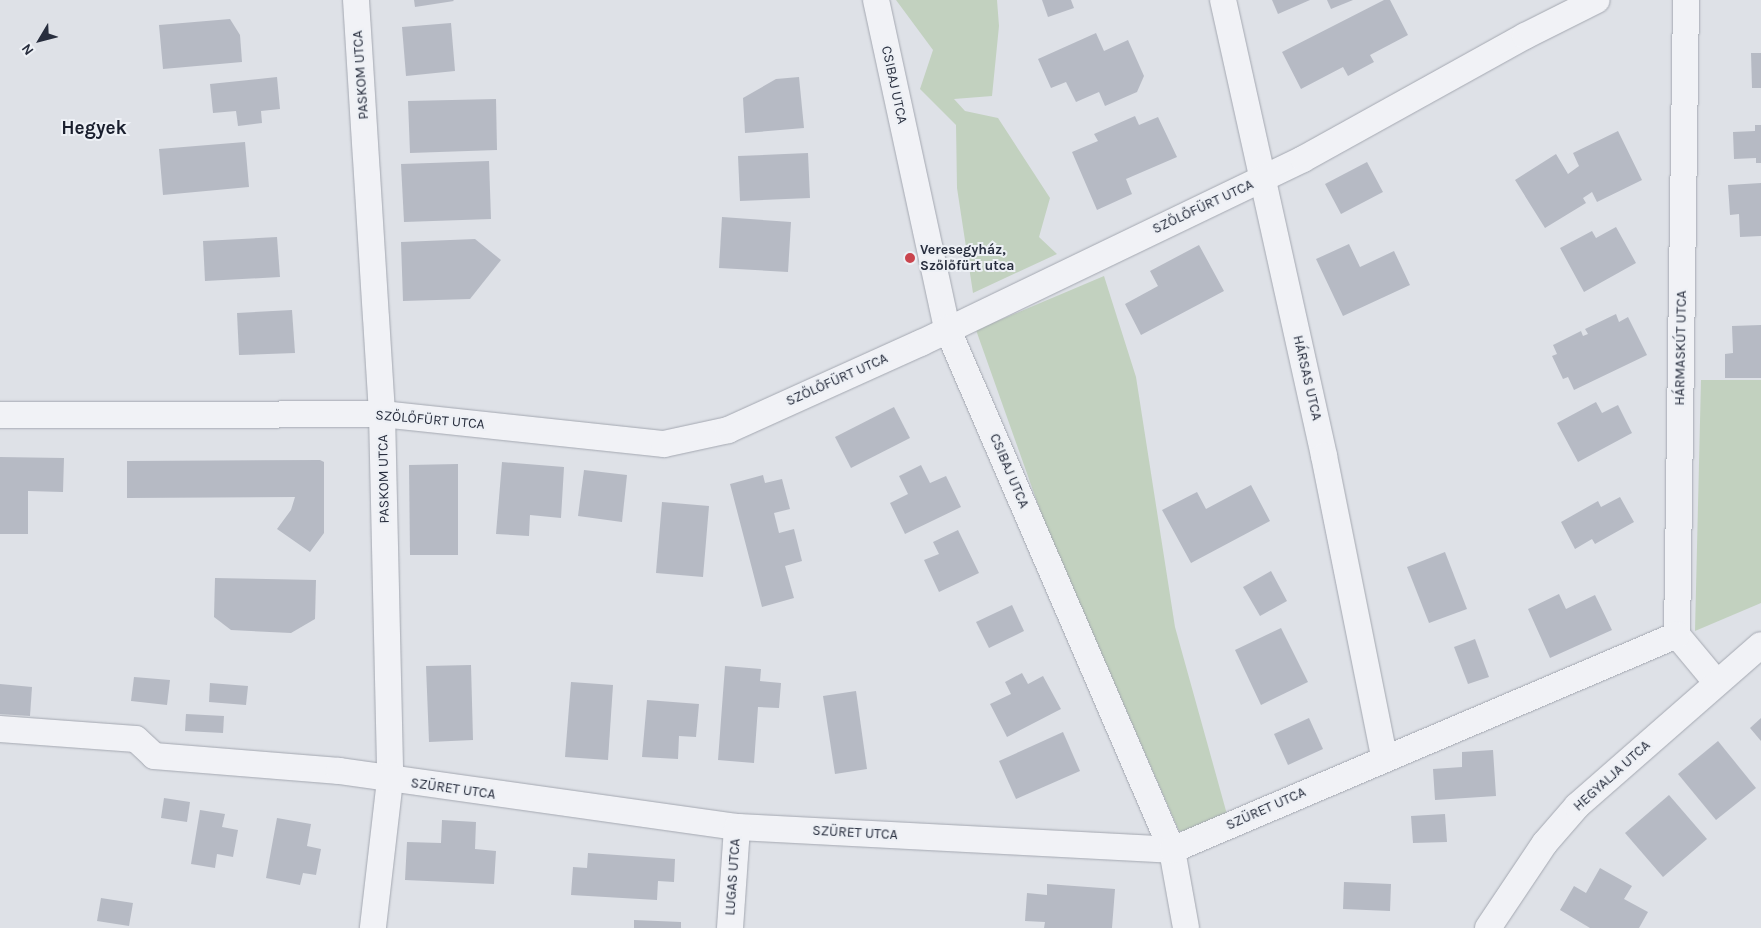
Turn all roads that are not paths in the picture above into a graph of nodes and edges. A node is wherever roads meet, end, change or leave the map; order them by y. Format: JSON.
{"nodes":[{"id":1,"x":356,"y":0,"type":"edge"},
{"id":2,"x":876,"y":0,"type":"edge"},
{"id":3,"x":1223,"y":0,"type":"edge"},
{"id":4,"x":1597,"y":0,"type":"edge"},
{"id":5,"x":1686,"y":0,"type":"edge"},
{"id":6,"x":1262,"y":180,"type":"junction"},
{"id":7,"x":947,"y":328,"type":"junction"},
{"id":8,"x":382,"y":414,"type":"junction"},
{"id":9,"x":0,"y":415,"type":"edge"},
{"id":10,"x":1677,"y":635,"type":"junction"},
{"id":11,"x":1761,"y":645,"type":"edge"},
{"id":12,"x":1717,"y":682,"type":"junction"},
{"id":13,"x":0,"y":729,"type":"edge"},
{"id":14,"x":1384,"y":758,"type":"junction"},
{"id":15,"x":390,"y":780,"type":"junction"},
{"id":16,"x":737,"y":827,"type":"junction"},
{"id":17,"x":1172,"y":850,"type":"junction"},
{"id":18,"x":373,"y":928,"type":"edge"},
{"id":19,"x":730,"y":928,"type":"edge"},
{"id":20,"x":1186,"y":928,"type":"edge"},
{"id":21,"x":1488,"y":928,"type":"edge"}],
"edges":[{"from":1,"to":8,"type":"street","name":"PASKOM UTCA"},
{"from":2,"to":7,"type":"street","name":"CSIBAJ UTCA"},
{"from":3,"to":6,"type":"street","name":"HÁRSAS UTCA"},
{"from":4,"to":6,"type":"street","name":"SZŐLŐFÜRT UTCA"},
{"from":5,"to":10,"type":"street","name":"HÁRMASKÚT UTCA"},
{"from":6,"to":7,"type":"street","name":"SZŐLŐFÜRT UTCA"},
{"from":6,"to":14,"type":"street","name":"HÁRSAS UTCA"},
{"from":7,"to":8,"type":"street","name":"SZŐLŐFÜRT UTCA"},
{"from":7,"to":17,"type":"street","name":"CSIBAJ UTCA"},
{"from":8,"to":9,"type":"street","name":"SZŐLŐFÜRT UTCA"},
{"from":8,"to":15,"type":"street","name":"PASKOM UTCA"},
{"from":10,"to":12,"type":"street"},
{"from":10,"to":14,"type":"street","name":"SZÜRET UTCA"},
{"from":11,"to":12,"type":"street","name":"HEGYALJA UTCA"},
{"from":12,"to":21,"type":"street","name":"HEGYALJA UTCA"},
{"from":13,"to":15,"type":"street","name":"SZÜRET UTCA"},
{"from":14,"to":17,"type":"street","name":"SZÜRET UTCA"},
{"from":15,"to":16,"type":"street","name":"SZÜRET UTCA"},
{"from":15,"to":18,"type":"street","name":"PASKOM UTCA"},
{"from":16,"to":17,"type":"street","name":"SZÜRET UTCA"},
{"from":16,"to":19,"type":"street","name":"LUGAS UTCA"},
{"from":17,"to":20,"type":"street","name":"CSIBAJ UTCA"}]}
